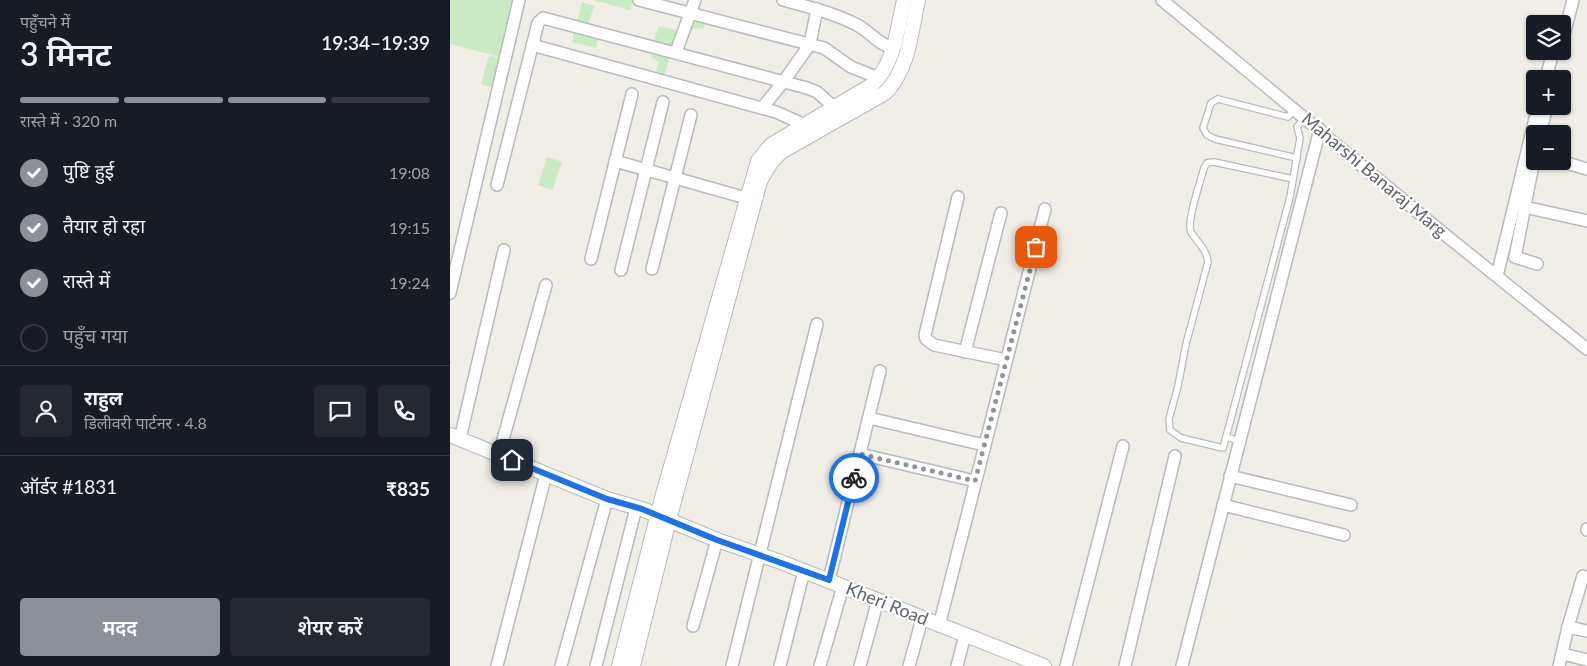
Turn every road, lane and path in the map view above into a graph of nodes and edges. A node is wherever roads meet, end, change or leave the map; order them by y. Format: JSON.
{"nodes":[{"id":1,"x":519,"y":0,"type":"edge"},
{"id":2,"x":639,"y":0,"type":"edge"},
{"id":3,"x":695,"y":0,"type":"edge"},
{"id":4,"x":783,"y":0,"type":"edge"},
{"id":5,"x":904,"y":0,"type":"edge"},
{"id":6,"x":918,"y":0,"type":"edge"},
{"id":7,"x":1162,"y":0,"type":"edge"},
{"id":8,"x":1566,"y":0,"type":"edge"},
{"id":9,"x":1573,"y":0,"type":"edge"},
{"id":10,"x":817,"y":9,"type":"junction"},
{"id":11,"x":690,"y":13,"type":"junction"},
{"id":12,"x":1562,"y":15,"type":"edge"},
{"id":13,"x":1569,"y":15,"type":"edge"},
{"id":14,"x":810,"y":44,"type":"junction"},
{"id":15,"x":532,"y":45,"type":"junction"},
{"id":16,"x":893,"y":48,"type":"junction"},
{"id":17,"x":676,"y":52,"type":"junction"},
{"id":18,"x":879,"y":78,"type":"junction"},
{"id":19,"x":784,"y":81,"type":"junction"},
{"id":20,"x":632,"y":94,"type":"dead end"},
{"id":21,"x":663,"y":102,"type":"dead end"},
{"id":22,"x":762,"y":108,"type":"junction"},
{"id":23,"x":834,"y":108,"type":"junction"},
{"id":24,"x":1295,"y":109,"type":"junction"},
{"id":25,"x":691,"y":115,"type":"dead end"},
{"id":26,"x":1536,"y":115,"type":"edge"},
{"id":27,"x":1304,"y":117,"type":"junction"},
{"id":28,"x":804,"y":125,"type":"junction"},
{"id":29,"x":1320,"y":129,"type":"junction"},
{"id":30,"x":1297,"y":158,"type":"junction"},
{"id":31,"x":615,"y":162,"type":"junction"},
{"id":32,"x":1571,"y":164,"type":"edge"},
{"id":33,"x":1587,"y":169,"type":"edge"},
{"id":34,"x":646,"y":170,"type":"junction"},
{"id":35,"x":1532,"y":170,"type":"edge"},
{"id":36,"x":675,"y":178,"type":"junction"},
{"id":37,"x":1293,"y":179,"type":"junction"},
{"id":38,"x":498,"y":185,"type":"dead end"},
{"id":39,"x":958,"y":197,"type":"dead end"},
{"id":40,"x":746,"y":198,"type":"junction"},
{"id":41,"x":1525,"y":207,"type":"junction"},
{"id":42,"x":1045,"y":209,"type":"dead end"},
{"id":43,"x":1001,"y":213,"type":"dead end"},
{"id":44,"x":1587,"y":221,"type":"edge"},
{"id":45,"x":504,"y":250,"type":"dead end"},
{"id":46,"x":591,"y":259,"type":"dead end"},
{"id":47,"x":1537,"y":264,"type":"dead end"},
{"id":48,"x":652,"y":269,"type":"dead end"},
{"id":49,"x":621,"y":270,"type":"dead end"},
{"id":50,"x":1496,"y":276,"type":"junction"},
{"id":51,"x":546,"y":285,"type":"dead end"},
{"id":52,"x":450,"y":293,"type":"edge"},
{"id":53,"x":816,"y":324,"type":"dead end"},
{"id":54,"x":1587,"y":349,"type":"edge"},
{"id":55,"x":965,"y":352,"type":"junction"},
{"id":56,"x":1006,"y":360,"type":"junction"},
{"id":57,"x":880,"y":372,"type":"dead end"},
{"id":58,"x":869,"y":418,"type":"junction"},
{"id":59,"x":455,"y":437,"type":"edge"},
{"id":60,"x":1226,"y":439,"type":"junction"},
{"id":61,"x":1239,"y":441,"type":"junction"},
{"id":62,"x":984,"y":445,"type":"junction"},
{"id":63,"x":1123,"y":446,"type":"dead end"},
{"id":64,"x":499,"y":454,"type":"junction"},
{"id":65,"x":860,"y":454,"type":"junction"},
{"id":66,"x":1175,"y":456,"type":"dead end"},
{"id":67,"x":546,"y":474,"type":"junction"},
{"id":68,"x":1230,"y":476,"type":"junction"},
{"id":69,"x":975,"y":481,"type":"junction"},
{"id":70,"x":607,"y":499,"type":"junction"},
{"id":71,"x":1223,"y":505,"type":"junction"},
{"id":72,"x":1351,"y":505,"type":"dead end"},
{"id":73,"x":636,"y":508,"type":"junction"},
{"id":74,"x":663,"y":518,"type":"junction"},
{"id":75,"x":1344,"y":535,"type":"dead end"},
{"id":76,"x":717,"y":540,"type":"junction"},
{"id":77,"x":760,"y":554,"type":"junction"},
{"id":78,"x":804,"y":571,"type":"junction"},
{"id":79,"x":1583,"y":576,"type":"dead end"},
{"id":80,"x":829,"y":580,"type":"junction"},
{"id":81,"x":843,"y":586,"type":"junction"},
{"id":82,"x":1582,"y":598,"type":"edge"},
{"id":83,"x":878,"y":600,"type":"junction"},
{"id":84,"x":922,"y":619,"type":"junction"},
{"id":85,"x":693,"y":626,"type":"dead end"},
{"id":86,"x":939,"y":626,"type":"junction"},
{"id":87,"x":1568,"y":627,"type":"junction"},
{"id":88,"x":1587,"y":632,"type":"edge"},
{"id":89,"x":965,"y":635,"type":"junction"},
{"id":90,"x":1563,"y":654,"type":"junction"},
{"id":91,"x":1587,"y":660,"type":"edge"},
{"id":92,"x":1026,"y":663,"type":"edge"},
{"id":93,"x":497,"y":666,"type":"edge"},
{"id":94,"x":561,"y":666,"type":"edge"},
{"id":95,"x":596,"y":666,"type":"edge"},
{"id":96,"x":619,"y":666,"type":"edge"},
{"id":97,"x":633,"y":666,"type":"edge"},
{"id":98,"x":732,"y":666,"type":"edge"},
{"id":99,"x":780,"y":666,"type":"edge"},
{"id":100,"x":820,"y":666,"type":"edge"},
{"id":101,"x":860,"y":666,"type":"edge"},
{"id":102,"x":909,"y":666,"type":"edge"},
{"id":103,"x":957,"y":666,"type":"edge"},
{"id":104,"x":1044,"y":666,"type":"edge"},
{"id":105,"x":1066,"y":666,"type":"edge"},
{"id":106,"x":1125,"y":666,"type":"edge"},
{"id":107,"x":1182,"y":666,"type":"edge"},
{"id":108,"x":1560,"y":666,"type":"edge"}],
"edges":[{"from":1,"to":52,"type":"street"},
{"from":2,"to":11,"type":"street"},
{"from":3,"to":11,"type":"street"},
{"from":4,"to":10,"type":"street"},
{"from":5,"to":16,"type":"street"},
{"from":6,"to":74,"type":"street"},
{"from":7,"to":24,"type":"street","name":"Maharshi Banaraj Marg"},
{"from":8,"to":12,"type":"street"},
{"from":9,"to":13,"type":"street"},
{"from":10,"to":14,"type":"street"},
{"from":10,"to":16,"type":"street"},
{"from":11,"to":14,"type":"street"},
{"from":11,"to":17,"type":"street"},
{"from":14,"to":18,"type":"street"},
{"from":14,"to":19,"type":"street"},
{"from":15,"to":17,"type":"street"},
{"from":15,"to":22,"type":"street"},
{"from":15,"to":38,"type":"street"},
{"from":16,"to":18,"type":"street"},
{"from":17,"to":19,"type":"street"},
{"from":18,"to":23,"type":"street"},
{"from":19,"to":22,"type":"street"},
{"from":19,"to":23,"type":"street"},
{"from":20,"to":31,"type":"street"},
{"from":21,"to":34,"type":"street"},
{"from":22,"to":28,"type":"street"},
{"from":23,"to":28,"type":"street"},
{"from":24,"to":27,"type":"street","name":"Maharshi Banaraj Marg"},
{"from":24,"to":30,"type":"lane"},
{"from":25,"to":36,"type":"street"},
{"from":26,"to":50,"type":"street"},
{"from":27,"to":29,"type":"street","name":"Maharshi Banaraj Marg"},
{"from":27,"to":30,"type":"lane"},
{"from":28,"to":40,"type":"street"},
{"from":29,"to":50,"type":"street","name":"Maharshi Banaraj Marg"},
{"from":29,"to":61,"type":"street"},
{"from":30,"to":37,"type":"lane"},
{"from":31,"to":34,"type":"street"},
{"from":31,"to":46,"type":"street"},
{"from":32,"to":33,"type":"street"},
{"from":34,"to":36,"type":"street"},
{"from":34,"to":49,"type":"street"},
{"from":35,"to":41,"type":"street"},
{"from":36,"to":40,"type":"street"},
{"from":36,"to":48,"type":"street"},
{"from":37,"to":60,"type":"lane"},
{"from":37,"to":60,"type":"lane"},
{"from":39,"to":55,"type":"street"},
{"from":40,"to":74,"type":"street"},
{"from":41,"to":44,"type":"street"},
{"from":41,"to":47,"type":"street"},
{"from":42,"to":56,"type":"street"},
{"from":43,"to":55,"type":"street"},
{"from":45,"to":59,"type":"street"},
{"from":50,"to":54,"type":"street","name":"Maharshi Banaraj Marg"},
{"from":51,"to":64,"type":"street"},
{"from":53,"to":77,"type":"street"},
{"from":55,"to":56,"type":"street"},
{"from":56,"to":62,"type":"street"},
{"from":57,"to":58,"type":"street"},
{"from":58,"to":62,"type":"street"},
{"from":58,"to":65,"type":"street"},
{"from":59,"to":64,"type":"street","name":"Kheri Road"},
{"from":60,"to":61,"type":"lane"},
{"from":61,"to":68,"type":"street"},
{"from":62,"to":69,"type":"street"},
{"from":63,"to":105,"type":"street"},
{"from":64,"to":67,"type":"street","name":"Kheri Road"},
{"from":65,"to":69,"type":"street"},
{"from":65,"to":80,"type":"street"},
{"from":66,"to":106,"type":"street"},
{"from":67,"to":70,"type":"street","name":"Kheri Road"},
{"from":67,"to":93,"type":"street"},
{"from":68,"to":71,"type":"street"},
{"from":68,"to":72,"type":"street"},
{"from":69,"to":86,"type":"street"},
{"from":70,"to":73,"type":"street","name":"Kheri Road"},
{"from":70,"to":94,"type":"street"},
{"from":71,"to":75,"type":"street"},
{"from":71,"to":107,"type":"street"},
{"from":73,"to":74,"type":"street","name":"Kheri Road"},
{"from":73,"to":95,"type":"street"},
{"from":74,"to":76,"type":"street","name":"Kheri Road"},
{"from":74,"to":96,"type":"street"},
{"from":74,"to":97,"type":"street"},
{"from":76,"to":77,"type":"street","name":"Kheri Road"},
{"from":76,"to":85,"type":"street"},
{"from":77,"to":78,"type":"street","name":"Kheri Road"},
{"from":77,"to":98,"type":"street"},
{"from":78,"to":80,"type":"street","name":"Kheri Road"},
{"from":78,"to":99,"type":"street"},
{"from":79,"to":82,"type":"street"},
{"from":80,"to":81,"type":"street","name":"Kheri Road"},
{"from":81,"to":83,"type":"street","name":"Kheri Road"},
{"from":81,"to":100,"type":"street"},
{"from":82,"to":87,"type":"street"},
{"from":83,"to":84,"type":"street","name":"Kheri Road"},
{"from":83,"to":101,"type":"street"},
{"from":84,"to":86,"type":"street","name":"Kheri Road"},
{"from":84,"to":102,"type":"street"},
{"from":86,"to":89,"type":"street","name":"Kheri Road"},
{"from":87,"to":88,"type":"street"},
{"from":87,"to":90,"type":"street"},
{"from":89,"to":92,"type":"street","name":"Kheri Road"},
{"from":89,"to":103,"type":"street"},
{"from":90,"to":91,"type":"street"},
{"from":90,"to":108,"type":"street"},
{"from":92,"to":104,"type":"street","name":"Kheri Road"}]}
